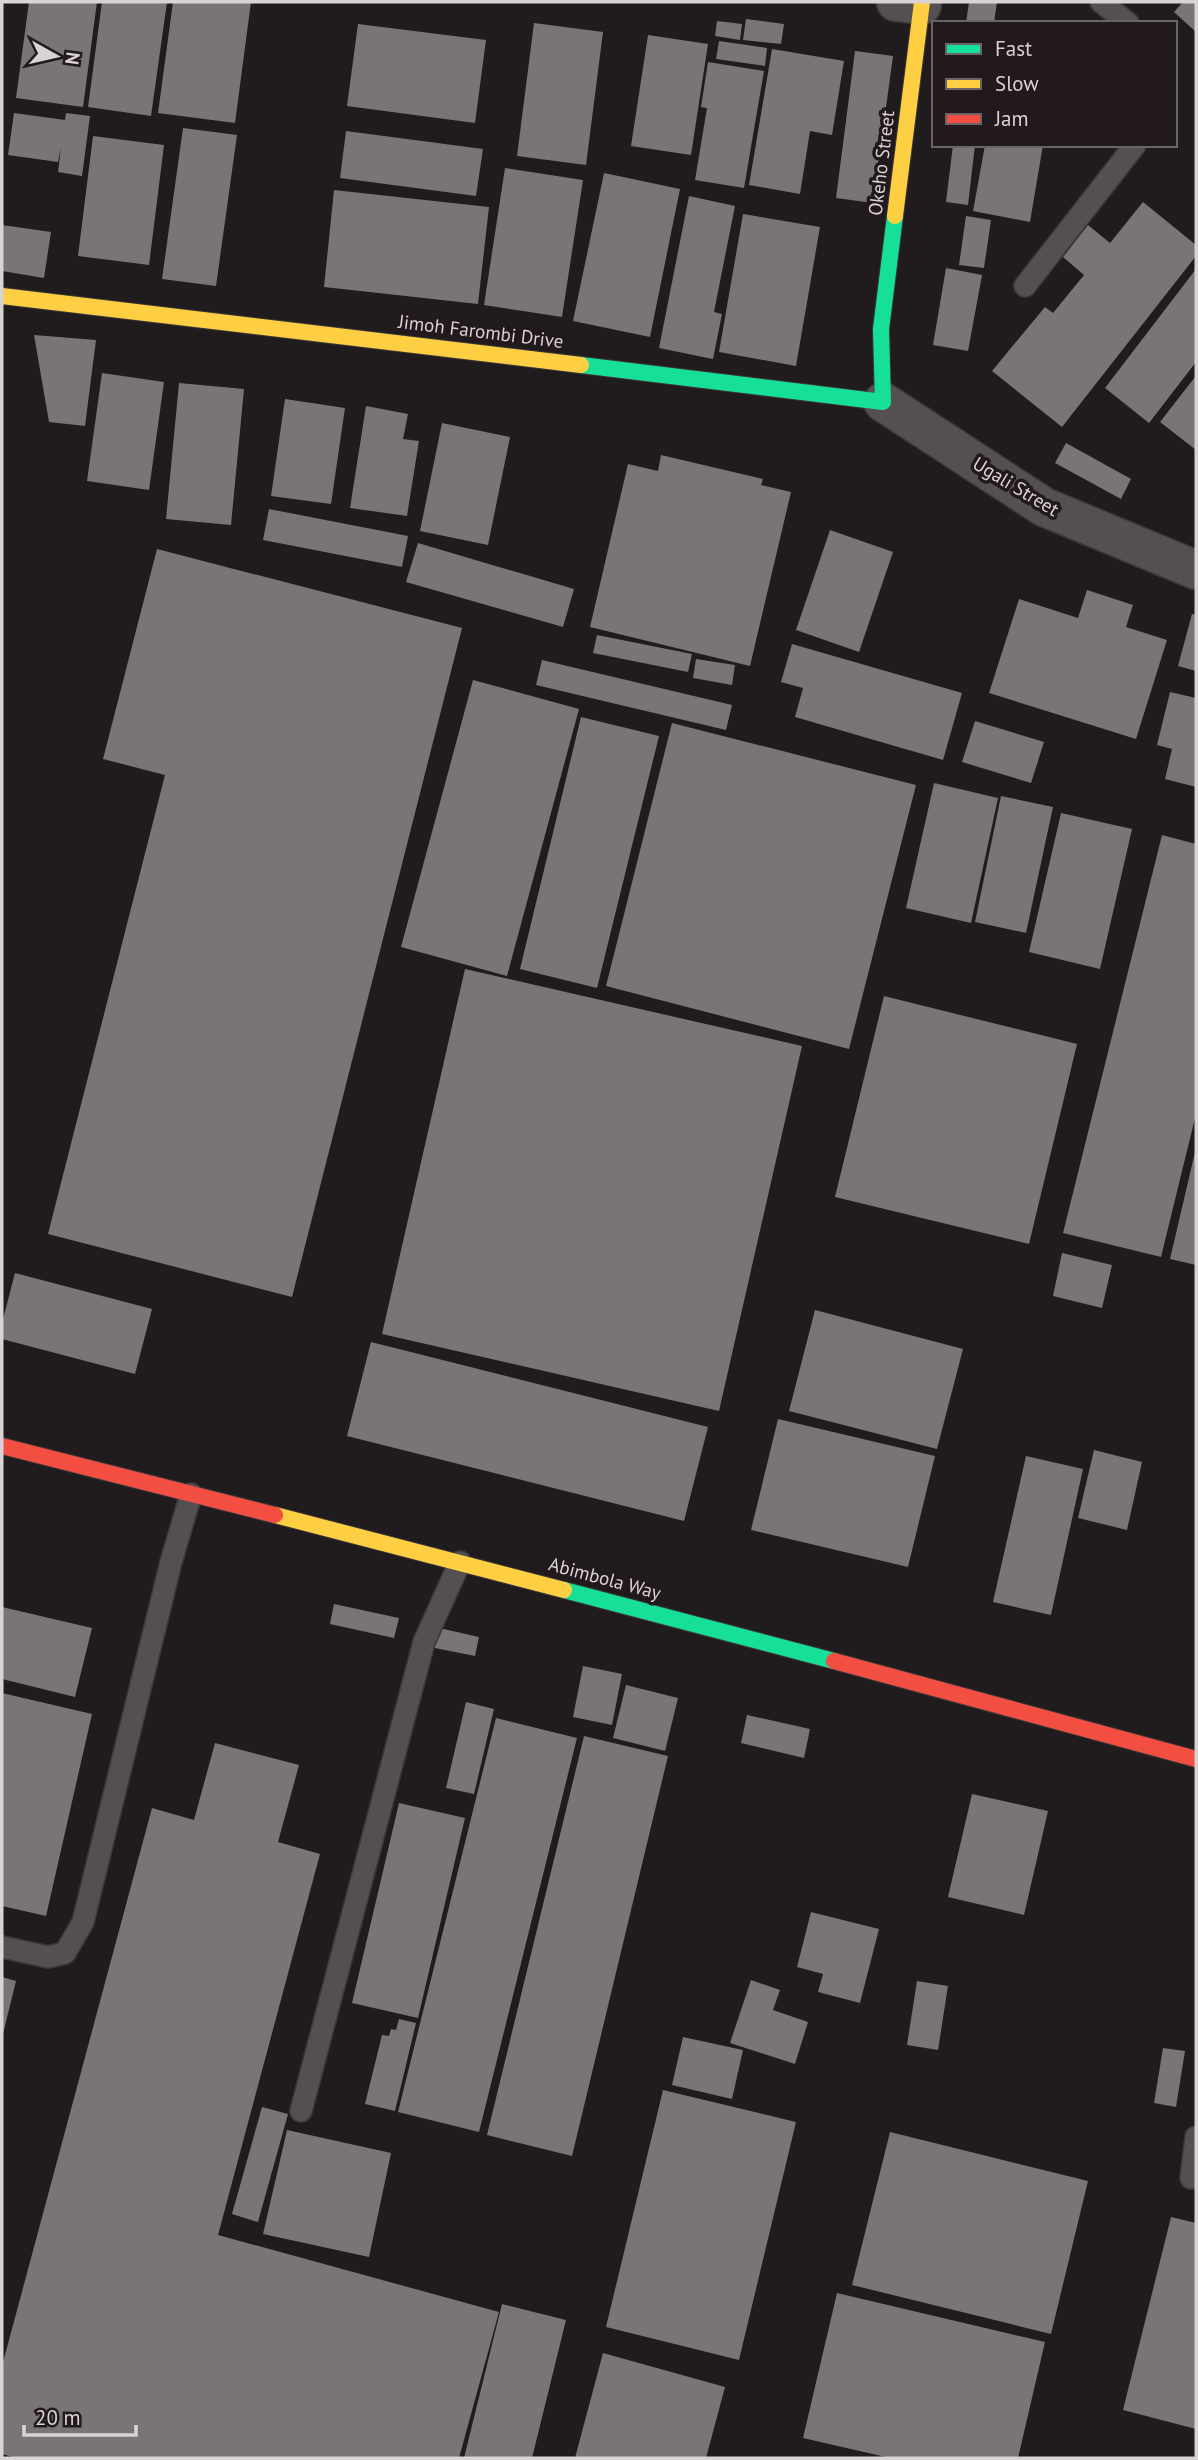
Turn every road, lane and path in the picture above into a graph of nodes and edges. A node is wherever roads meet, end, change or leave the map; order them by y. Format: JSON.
{"nodes":[{"id":1,"x":1101,"y":2,"type":"edge"},
{"id":2,"x":913,"y":3,"type":"edge"},
{"id":3,"x":1125,"y":21,"type":"edge"},
{"id":4,"x":1133,"y":147,"type":"edge"},
{"id":5,"x":1025,"y":286,"type":"dead end"},
{"id":6,"x":2,"y":296,"type":"edge"},
{"id":7,"x":883,"y":402,"type":"junction"},
{"id":8,"x":1196,"y":570,"type":"edge"},
{"id":9,"x":2,"y":1446,"type":"edge"},
{"id":10,"x":191,"y":1494,"type":"junction"},
{"id":11,"x":460,"y":1562,"type":"junction"},
{"id":12,"x":1196,"y":1759,"type":"edge"},
{"id":13,"x":2,"y":1947,"type":"edge"},
{"id":14,"x":301,"y":2111,"type":"dead end"},
{"id":15,"x":1196,"y":2137,"type":"edge"},
{"id":16,"x":1191,"y":2178,"type":"dead end"}],
"edges":[{"from":1,"to":3,"type":"lane"},
{"from":2,"to":7,"type":"street","name":"Okeho Street"},
{"from":4,"to":5,"type":"lane"},
{"from":6,"to":7,"type":"street","name":"Jimoh Farombi Drive"},
{"from":7,"to":8,"type":"street","name":"Ugali Street"},
{"from":9,"to":10,"type":"street","name":"Abimbola Way"},
{"from":10,"to":11,"type":"street","name":"Abimbola Way"},
{"from":10,"to":13,"type":"lane"},
{"from":11,"to":12,"type":"street","name":"Abimbola Way"},
{"from":11,"to":14,"type":"lane"},
{"from":15,"to":16,"type":"lane"}]}
